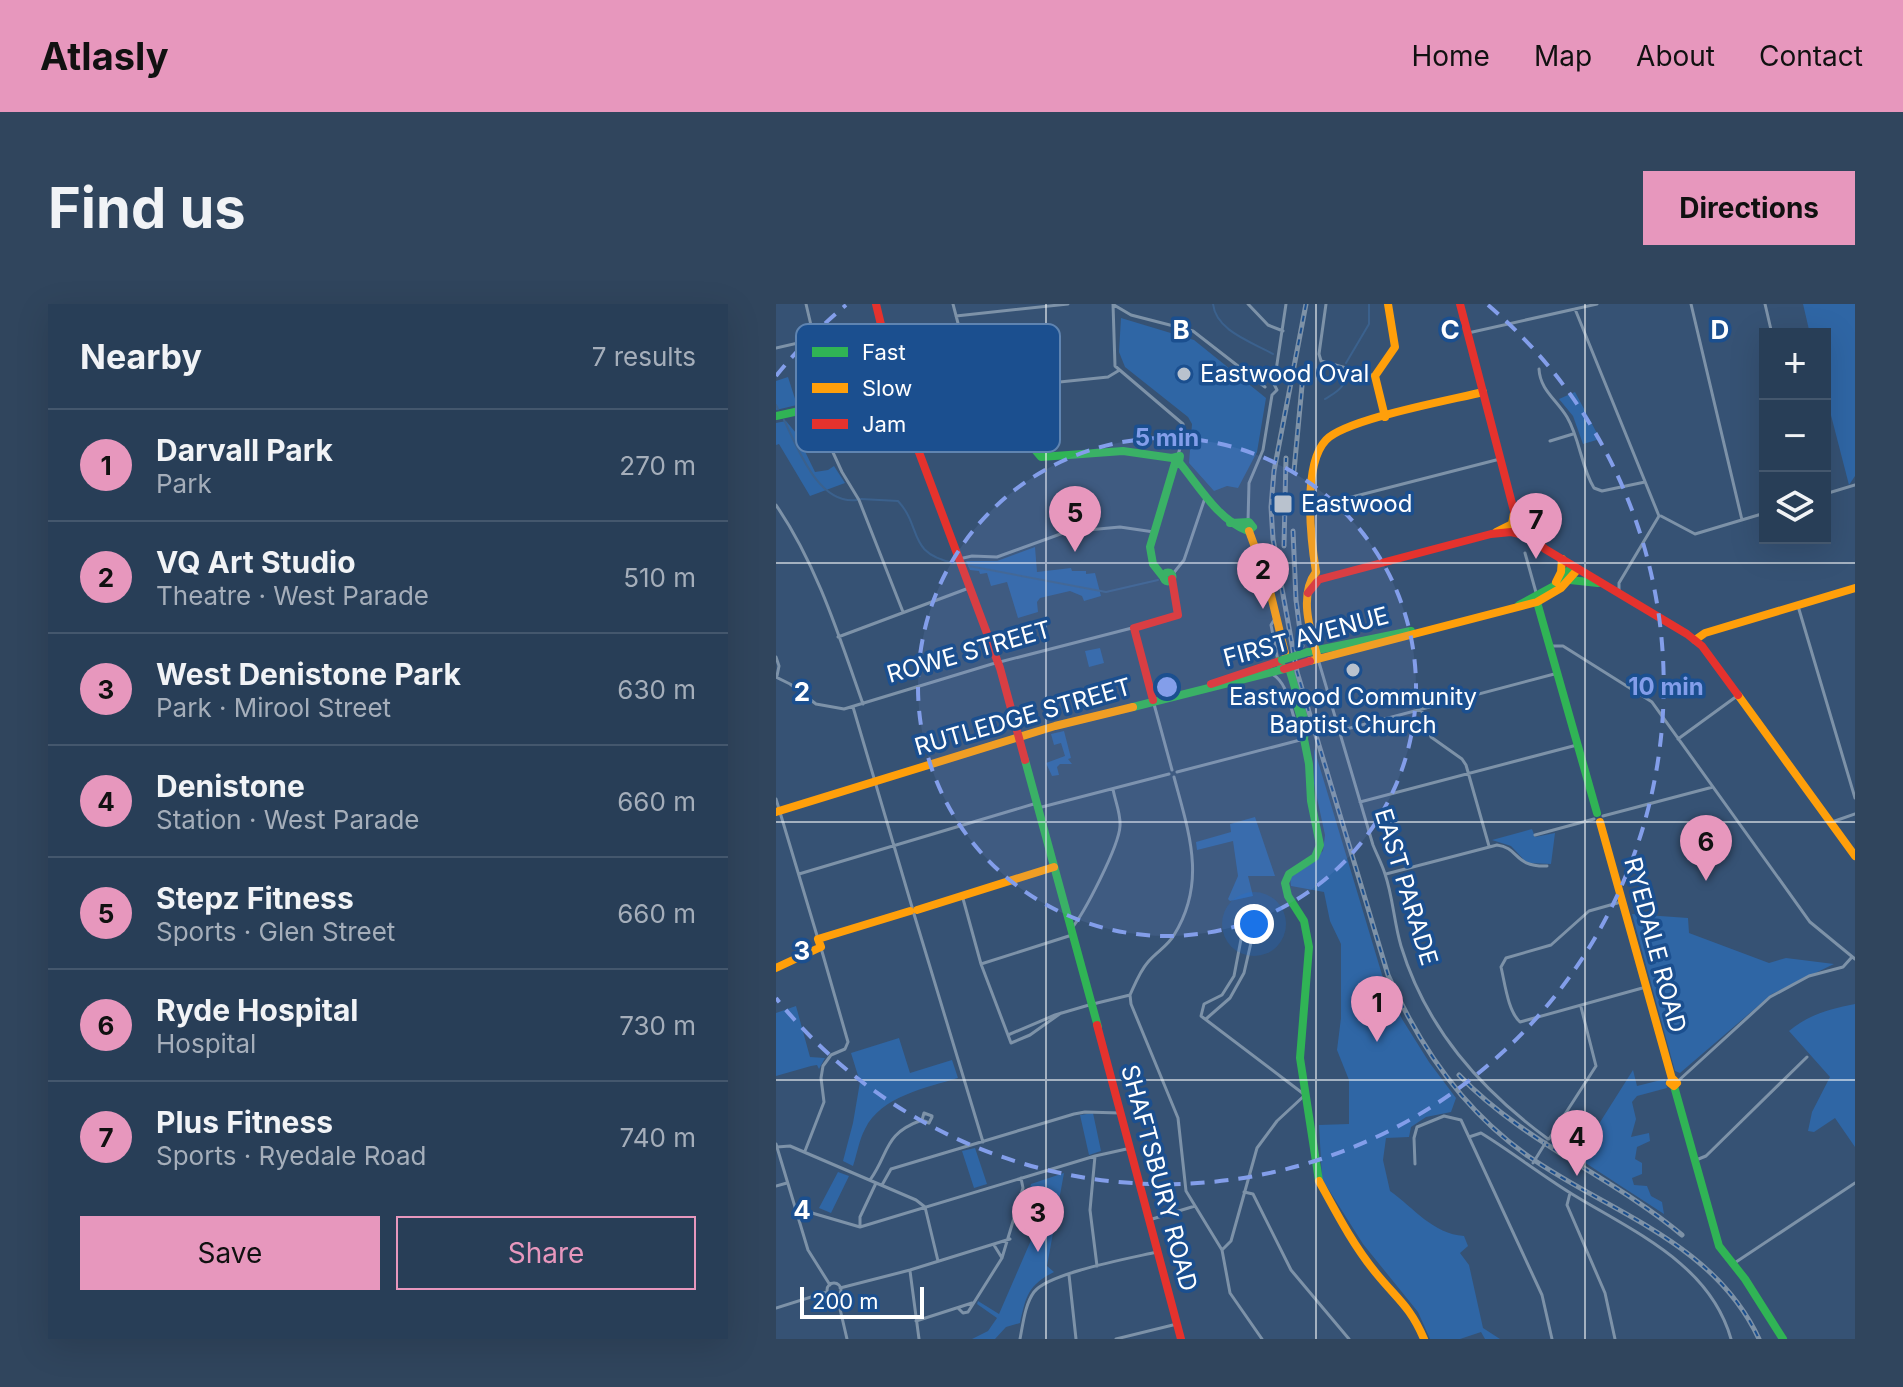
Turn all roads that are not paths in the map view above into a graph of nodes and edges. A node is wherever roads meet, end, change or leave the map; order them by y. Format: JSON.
{"nodes":[{"id":1,"x":806,"y":304,"type":"edge"},
{"id":2,"x":876,"y":304,"type":"edge"},
{"id":3,"x":953,"y":304,"type":"edge"},
{"id":4,"x":1068,"y":304,"type":"edge"},
{"id":5,"x":1113,"y":304,"type":"edge"},
{"id":6,"x":1248,"y":304,"type":"edge"},
{"id":7,"x":1286,"y":304,"type":"edge"},
{"id":8,"x":1326,"y":304,"type":"edge"},
{"id":9,"x":1388,"y":304,"type":"edge"},
{"id":10,"x":1460,"y":304,"type":"edge"},
{"id":11,"x":1597,"y":304,"type":"edge"},
{"id":12,"x":1691,"y":304,"type":"edge"},
{"id":13,"x":1765,"y":304,"type":"edge"},
{"id":14,"x":1031,"y":306,"type":"edge"},
{"id":15,"x":1575,"y":309,"type":"junction"},
{"id":16,"x":956,"y":316,"type":"junction"},
{"id":17,"x":811,"y":324,"type":"edge"},
{"id":18,"x":881,"y":324,"type":"edge"},
{"id":19,"x":958,"y":324,"type":"edge"},
{"id":20,"x":1771,"y":328,"type":"edge"},
{"id":21,"x":1283,"y":331,"type":"junction"},
{"id":22,"x":1468,"y":333,"type":"junction"},
{"id":23,"x":796,"y":343,"type":"edge"},
{"id":24,"x":776,"y":348,"type":"edge"},
{"id":25,"x":1539,"y":369,"type":"dead end"},
{"id":26,"x":1118,"y":371,"type":"junction"},
{"id":27,"x":1375,"y":376,"type":"junction"},
{"id":28,"x":1060,"y":382,"type":"edge"},
{"id":29,"x":1274,"y":384,"type":"junction"},
{"id":30,"x":1265,"y":387,"type":"junction"},
{"id":31,"x":1483,"y":392,"type":"junction"},
{"id":32,"x":1272,"y":395,"type":"junction"},
{"id":33,"x":796,"y":412,"type":"edge"},
{"id":34,"x":776,"y":416,"type":"edge"},
{"id":35,"x":1385,"y":417,"type":"junction"},
{"id":36,"x":1573,"y":434,"type":"junction"},
{"id":37,"x":1550,"y":441,"type":"dead end"},
{"id":38,"x":833,"y":452,"type":"edge"},
{"id":39,"x":920,"y":452,"type":"edge"},
{"id":40,"x":1037,"y":452,"type":"edge"},
{"id":41,"x":1500,"y":459,"type":"junction"},
{"id":42,"x":1176,"y":460,"type":"junction"},
{"id":43,"x":1645,"y":482,"type":"junction"},
{"id":44,"x":1855,"y":485,"type":"edge"},
{"id":45,"x":1831,"y":492,"type":"edge"},
{"id":46,"x":1206,"y":495,"type":"junction"},
{"id":47,"x":776,"y":505,"type":"edge"},
{"id":48,"x":1313,"y":507,"type":"junction"},
{"id":49,"x":1514,"y":511,"type":"junction"},
{"id":50,"x":1759,"y":515,"type":"edge"},
{"id":51,"x":1659,"y":516,"type":"junction"},
{"id":52,"x":1742,"y":520,"type":"junction"},
{"id":53,"x":1247,"y":526,"type":"junction"},
{"id":54,"x":1154,"y":532,"type":"junction"},
{"id":55,"x":1491,"y":534,"type":"junction"},
{"id":56,"x":1531,"y":537,"type":"junction"},
{"id":57,"x":1525,"y":553,"type":"dead end"},
{"id":58,"x":959,"y":559,"type":"junction"},
{"id":59,"x":1562,"y":559,"type":"junction"},
{"id":60,"x":1575,"y":567,"type":"junction"},
{"id":61,"x":1168,"y":577,"type":"junction"},
{"id":62,"x":1316,"y":578,"type":"junction"},
{"id":63,"x":1570,"y":580,"type":"junction"},
{"id":64,"x":1554,"y":586,"type":"junction"},
{"id":65,"x":1607,"y":586,"type":"junction"},
{"id":66,"x":970,"y":587,"type":"junction"},
{"id":67,"x":1855,"y":588,"type":"edge"},
{"id":68,"x":1619,"y":593,"type":"junction"},
{"id":69,"x":1537,"y":599,"type":"junction"},
{"id":70,"x":1798,"y":605,"type":"junction"},
{"id":71,"x":903,"y":612,"type":"junction"},
{"id":72,"x":1134,"y":628,"type":"junction"},
{"id":73,"x":838,"y":637,"type":"junction"},
{"id":74,"x":1695,"y":640,"type":"junction"},
{"id":75,"x":1551,"y":646,"type":"junction"},
{"id":76,"x":1313,"y":656,"type":"junction"},
{"id":77,"x":776,"y":657,"type":"edge"},
{"id":78,"x":998,"y":663,"type":"junction"},
{"id":79,"x":1284,"y":663,"type":"junction"},
{"id":80,"x":1268,"y":673,"type":"junction"},
{"id":81,"x":1558,"y":673,"type":"junction"},
{"id":82,"x":776,"y":677,"type":"edge"},
{"id":83,"x":1204,"y":686,"type":"junction"},
{"id":84,"x":1739,"y":694,"type":"junction"},
{"id":85,"x":1153,"y":700,"type":"junction"},
{"id":86,"x":863,"y":704,"type":"junction"},
{"id":87,"x":853,"y":707,"type":"junction"},
{"id":88,"x":1421,"y":709,"type":"junction"},
{"id":89,"x":1339,"y":731,"type":"junction"},
{"id":90,"x":1304,"y":734,"type":"junction"},
{"id":91,"x":1019,"y":737,"type":"junction"},
{"id":92,"x":1678,"y":739,"type":"junction"},
{"id":93,"x":1578,"y":745,"type":"junction"},
{"id":94,"x":1173,"y":772,"type":"junction"},
{"id":95,"x":1469,"y":774,"type":"junction"},
{"id":96,"x":874,"y":781,"type":"junction"},
{"id":97,"x":1713,"y":787,"type":"junction"},
{"id":98,"x":1113,"y":789,"type":"junction"},
{"id":99,"x":1855,"y":798,"type":"edge"},
{"id":100,"x":776,"y":799,"type":"edge"},
{"id":101,"x":1360,"y":802,"type":"junction"},
{"id":102,"x":1038,"y":805,"type":"junction"},
{"id":103,"x":778,"y":811,"type":"edge"},
{"id":104,"x":1855,"y":814,"type":"edge"},
{"id":105,"x":1599,"y":817,"type":"junction"},
{"id":106,"x":1831,"y":823,"type":"junction"},
{"id":107,"x":1535,"y":835,"type":"dead end"},
{"id":108,"x":1489,"y":846,"type":"junction"},
{"id":109,"x":894,"y":847,"type":"junction"},
{"id":110,"x":1855,"y":856,"type":"edge"},
{"id":111,"x":1547,"y":866,"type":"dead end"},
{"id":112,"x":1054,"y":867,"type":"junction"},
{"id":113,"x":799,"y":874,"type":"junction"},
{"id":114,"x":1386,"y":874,"type":"junction"},
{"id":115,"x":962,"y":895,"type":"junction"},
{"id":116,"x":1622,"y":902,"type":"junction"},
{"id":117,"x":913,"y":910,"type":"junction"},
{"id":118,"x":1072,"y":932,"type":"junction"},
{"id":119,"x":820,"y":943,"type":"junction"},
{"id":120,"x":1853,"y":958,"type":"edge"},
{"id":121,"x":981,"y":964,"type":"junction"},
{"id":122,"x":776,"y":968,"type":"edge"},
{"id":123,"x":1646,"y":987,"type":"junction"},
{"id":124,"x":1130,"y":995,"type":"junction"},
{"id":125,"x":1091,"y":1004,"type":"junction"},
{"id":126,"x":1581,"y":1007,"type":"junction"},
{"id":127,"x":1061,"y":1013,"type":"junction"},
{"id":128,"x":1206,"y":1019,"type":"junction"},
{"id":129,"x":1008,"y":1035,"type":"junction"},
{"id":130,"x":1807,"y":1057,"type":"dead end"},
{"id":131,"x":1674,"y":1082,"type":"junction"},
{"id":132,"x":1305,"y":1095,"type":"junction"},
{"id":133,"x":1121,"y":1113,"type":"junction"},
{"id":134,"x":922,"y":1120,"type":"dead end"},
{"id":135,"x":1469,"y":1137,"type":"junction"},
{"id":136,"x":1547,"y":1140,"type":"junction"},
{"id":137,"x":983,"y":1142,"type":"junction"},
{"id":138,"x":776,"y":1145,"type":"edge"},
{"id":139,"x":1131,"y":1148,"type":"junction"},
{"id":140,"x":805,"y":1151,"type":"junction"},
{"id":141,"x":1095,"y":1156,"type":"junction"},
{"id":142,"x":1694,"y":1161,"type":"junction"},
{"id":143,"x":881,"y":1163,"type":"junction"},
{"id":144,"x":1415,"y":1164,"type":"dead end"},
{"id":145,"x":1532,"y":1165,"type":"junction"},
{"id":146,"x":891,"y":1169,"type":"junction"},
{"id":147,"x":1021,"y":1178,"type":"junction"},
{"id":148,"x":870,"y":1180,"type":"junction"},
{"id":149,"x":787,"y":1183,"type":"junction"},
{"id":150,"x":876,"y":1183,"type":"junction"},
{"id":151,"x":1855,"y":1183,"type":"edge"},
{"id":152,"x":882,"y":1185,"type":"junction"},
{"id":153,"x":776,"y":1186,"type":"edge"},
{"id":154,"x":1244,"y":1192,"type":"junction"},
{"id":155,"x":1570,"y":1193,"type":"junction"},
{"id":156,"x":1195,"y":1206,"type":"junction"},
{"id":157,"x":926,"y":1209,"type":"junction"},
{"id":158,"x":797,"y":1213,"type":"junction"},
{"id":159,"x":1149,"y":1220,"type":"junction"},
{"id":160,"x":860,"y":1227,"type":"junction"},
{"id":161,"x":1010,"y":1239,"type":"junction"},
{"id":162,"x":991,"y":1244,"type":"junction"},
{"id":163,"x":1222,"y":1250,"type":"junction"},
{"id":164,"x":1157,"y":1252,"type":"junction"},
{"id":165,"x":1002,"y":1258,"type":"junction"},
{"id":166,"x":938,"y":1261,"type":"junction"},
{"id":167,"x":1733,"y":1264,"type":"junction"},
{"id":168,"x":1097,"y":1266,"type":"junction"},
{"id":169,"x":910,"y":1270,"type":"junction"},
{"id":170,"x":1069,"y":1275,"type":"junction"},
{"id":171,"x":830,"y":1285,"type":"junction"},
{"id":172,"x":840,"y":1288,"type":"junction"},
{"id":173,"x":827,"y":1292,"type":"junction"},
{"id":174,"x":837,"y":1296,"type":"junction"},
{"id":175,"x":776,"y":1308,"type":"edge"},
{"id":176,"x":916,"y":1321,"type":"junction"},
{"id":177,"x":1177,"y":1324,"type":"junction"},
{"id":178,"x":847,"y":1339,"type":"edge"},
{"id":179,"x":919,"y":1339,"type":"edge"},
{"id":180,"x":1020,"y":1339,"type":"edge"},
{"id":181,"x":1076,"y":1339,"type":"edge"},
{"id":182,"x":1116,"y":1339,"type":"edge"},
{"id":183,"x":1181,"y":1339,"type":"edge"},
{"id":184,"x":1262,"y":1339,"type":"edge"},
{"id":185,"x":1349,"y":1339,"type":"edge"},
{"id":186,"x":1424,"y":1339,"type":"edge"},
{"id":187,"x":1552,"y":1339,"type":"edge"},
{"id":188,"x":1615,"y":1339,"type":"edge"},
{"id":189,"x":1731,"y":1339,"type":"edge"},
{"id":190,"x":1783,"y":1339,"type":"edge"}],
"edges":[{"from":1,"to":17,"type":"street"},
{"from":2,"to":18,"type":"street","name":"SHAFTSBURY ROAD"},
{"from":3,"to":16,"type":"street"},
{"from":4,"to":14,"type":"street"},
{"from":5,"to":26,"type":"street"},
{"from":5,"to":30,"type":"street"},
{"from":6,"to":21,"type":"street"},
{"from":7,"to":21,"type":"street"},
{"from":8,"to":27,"type":"street"},
{"from":9,"to":27,"type":"street"},
{"from":10,"to":22,"type":"street"},
{"from":11,"to":15,"type":"street"},
{"from":12,"to":52,"type":"street"},
{"from":13,"to":20,"type":"street"},
{"from":14,"to":16,"type":"street"},
{"from":15,"to":22,"type":"street"},
{"from":15,"to":43,"type":"street"},
{"from":16,"to":19,"type":"street"},
{"from":21,"to":29,"type":"street"},
{"from":22,"to":31,"type":"street"},
{"from":23,"to":24,"type":"street"},
{"from":25,"to":36,"type":"street"},
{"from":26,"to":28,"type":"street"},
{"from":26,"to":42,"type":"street"},
{"from":27,"to":35,"type":"street"},
{"from":29,"to":30,"type":"street"},
{"from":29,"to":32,"type":"street"},
{"from":30,"to":32,"type":"street"},
{"from":31,"to":35,"type":"street"},
{"from":31,"to":41,"type":"street"},
{"from":32,"to":53,"type":"street"},
{"from":33,"to":34,"type":"street"},
{"from":35,"to":48,"type":"street"},
{"from":36,"to":37,"type":"street"},
{"from":36,"to":43,"type":"street"},
{"from":38,"to":71,"type":"street"},
{"from":39,"to":58,"type":"street","name":"SHAFTSBURY ROAD"},
{"from":40,"to":42,"type":"street"},
{"from":41,"to":48,"type":"street"},
{"from":41,"to":49,"type":"street"},
{"from":42,"to":46,"type":"street"},
{"from":42,"to":54,"type":"street"},
{"from":43,"to":51,"type":"street"},
{"from":44,"to":45,"type":"street"},
{"from":46,"to":53,"type":"street"},
{"from":46,"to":61,"type":"street"},
{"from":47,"to":73,"type":"street"},
{"from":48,"to":62,"type":"street"},
{"from":49,"to":55,"type":"street"},
{"from":49,"to":56,"type":"street"},
{"from":50,"to":52,"type":"street"},
{"from":51,"to":52,"type":"street"},
{"from":51,"to":68,"type":"street"},
{"from":53,"to":79,"type":"street"},
{"from":54,"to":58,"type":"street"},
{"from":54,"to":61,"type":"street"},
{"from":55,"to":56,"type":"street"},
{"from":55,"to":62,"type":"street"},
{"from":56,"to":59,"type":"street"},
{"from":57,"to":69,"type":"street","name":"RYEDALE ROAD"},
{"from":58,"to":66,"type":"street","name":"SHAFTSBURY ROAD"},
{"from":59,"to":60,"type":"street"},
{"from":59,"to":64,"type":"street"},
{"from":60,"to":63,"type":"street","name":"FIRST AVENUE"},
{"from":60,"to":64,"type":"street","name":"FIRST AVENUE"},
{"from":60,"to":65,"type":"street"},
{"from":61,"to":72,"type":"street","name":"ROWE STREET"},
{"from":62,"to":76,"type":"street","name":"EAST PARADE"},
{"from":63,"to":65,"type":"street"},
{"from":63,"to":69,"type":"street","name":"FIRST AVENUE"},
{"from":64,"to":69,"type":"street","name":"FIRST AVENUE"},
{"from":65,"to":68,"type":"street"},
{"from":66,"to":71,"type":"street"},
{"from":66,"to":78,"type":"street","name":"SHAFTSBURY ROAD"},
{"from":67,"to":70,"type":"street"},
{"from":68,"to":74,"type":"street"},
{"from":69,"to":75,"type":"street","name":"RYEDALE ROAD"},
{"from":69,"to":76,"type":"street","name":"FIRST AVENUE"},
{"from":70,"to":74,"type":"street"},
{"from":70,"to":99,"type":"street"},
{"from":71,"to":73,"type":"street"},
{"from":72,"to":78,"type":"street","name":"ROWE STREET"},
{"from":72,"to":85,"type":"street"},
{"from":73,"to":86,"type":"street"},
{"from":74,"to":84,"type":"street"},
{"from":75,"to":81,"type":"street","name":"RYEDALE ROAD"},
{"from":75,"to":92,"type":"street"},
{"from":76,"to":79,"type":"street","name":"FIRST AVENUE","bridge":true},
{"from":76,"to":89,"type":"street","name":"EAST PARADE"},
{"from":77,"to":82,"type":"street"},
{"from":78,"to":86,"type":"street","name":"ROWE STREET"},
{"from":78,"to":91,"type":"street","name":"SHAFTSBURY ROAD"},
{"from":79,"to":80,"type":"street","name":"RUTLEDGE STREET"},
{"from":79,"to":83,"type":"street","name":"FIRST AVENUE"},
{"from":79,"to":90,"type":"street"},
{"from":80,"to":83,"type":"street","name":"RUTLEDGE STREET"},
{"from":80,"to":90,"type":"street"},
{"from":81,"to":88,"type":"street"},
{"from":81,"to":93,"type":"street","name":"RYEDALE ROAD"},
{"from":82,"to":87,"type":"street","name":"ROWE STREET"},
{"from":83,"to":85,"type":"street","name":"RUTLEDGE STREET"},
{"from":84,"to":92,"type":"street"},
{"from":84,"to":106,"type":"street"},
{"from":85,"to":91,"type":"street","name":"RUTLEDGE STREET"},
{"from":85,"to":94,"type":"street"},
{"from":86,"to":87,"type":"street","name":"ROWE STREET"},
{"from":87,"to":96,"type":"street"},
{"from":88,"to":89,"type":"street"},
{"from":88,"to":95,"type":"street"},
{"from":89,"to":101,"type":"street","name":"EAST PARADE"},
{"from":90,"to":94,"type":"street"},
{"from":90,"to":132,"type":"street"},
{"from":91,"to":96,"type":"street","name":"RUTLEDGE STREET"},
{"from":91,"to":102,"type":"street","name":"SHAFTSBURY ROAD"},
{"from":92,"to":97,"type":"street"},
{"from":93,"to":95,"type":"street"},
{"from":93,"to":105,"type":"street","name":"RYEDALE ROAD"},
{"from":94,"to":98,"type":"street"},
{"from":94,"to":124,"type":"street"},
{"from":95,"to":101,"type":"street"},
{"from":95,"to":108,"type":"street"},
{"from":96,"to":103,"type":"street","name":"RUTLEDGE STREET"},
{"from":96,"to":109,"type":"street"},
{"from":97,"to":105,"type":"street"},
{"from":97,"to":120,"type":"street"},
{"from":98,"to":102,"type":"street"},
{"from":98,"to":118,"type":"street"},
{"from":100,"to":103,"type":"street"},
{"from":101,"to":114,"type":"street","name":"EAST PARADE"},
{"from":102,"to":109,"type":"street"},
{"from":102,"to":112,"type":"street","name":"SHAFTSBURY ROAD"},
{"from":103,"to":113,"type":"street"},
{"from":104,"to":106,"type":"street"},
{"from":105,"to":107,"type":"street"},
{"from":105,"to":116,"type":"street","name":"RYEDALE ROAD"},
{"from":106,"to":110,"type":"street"},
{"from":108,"to":111,"type":"street"},
{"from":108,"to":114,"type":"street"},
{"from":109,"to":113,"type":"street"},
{"from":109,"to":117,"type":"street"},
{"from":112,"to":115,"type":"street"},
{"from":112,"to":118,"type":"street","name":"SHAFTSBURY ROAD"},
{"from":113,"to":119,"type":"street"},
{"from":114,"to":136,"type":"street","name":"EAST PARADE"},
{"from":115,"to":117,"type":"street"},
{"from":115,"to":121,"type":"street"},
{"from":116,"to":123,"type":"street","name":"RYEDALE ROAD"},
{"from":116,"to":126,"type":"street"},
{"from":117,"to":119,"type":"street"},
{"from":117,"to":137,"type":"street"},
{"from":118,"to":121,"type":"street"},
{"from":118,"to":125,"type":"street","name":"SHAFTSBURY ROAD"},
{"from":119,"to":122,"type":"street"},
{"from":119,"to":140,"type":"street"},
{"from":120,"to":131,"type":"street"},
{"from":121,"to":129,"type":"street"},
{"from":123,"to":126,"type":"street"},
{"from":123,"to":131,"type":"street","name":"RYEDALE ROAD"},
{"from":124,"to":125,"type":"street"},
{"from":124,"to":156,"type":"street"},
{"from":125,"to":127,"type":"street"},
{"from":125,"to":133,"type":"street","name":"SHAFTSBURY ROAD"},
{"from":126,"to":136,"type":"street"},
{"from":127,"to":129,"type":"street"},
{"from":127,"to":129,"type":"street"},
{"from":128,"to":128,"type":"street"},
{"from":128,"to":132,"type":"street"},
{"from":130,"to":142,"type":"street"},
{"from":131,"to":142,"type":"street","name":"RYEDALE ROAD"},
{"from":132,"to":154,"type":"street"},
{"from":132,"to":186,"type":"street"},
{"from":133,"to":137,"type":"street"},
{"from":133,"to":139,"type":"street","name":"SHAFTSBURY ROAD"},
{"from":134,"to":143,"type":"street"},
{"from":135,"to":144,"type":"street"},
{"from":135,"to":145,"type":"street"},
{"from":135,"to":187,"type":"street"},
{"from":136,"to":145,"type":"street","bridge":true},
{"from":137,"to":146,"type":"street"},
{"from":138,"to":140,"type":"street"},
{"from":138,"to":149,"type":"street"},
{"from":139,"to":141,"type":"street"},
{"from":139,"to":159,"type":"street","name":"SHAFTSBURY ROAD"},
{"from":140,"to":148,"type":"street"},
{"from":141,"to":147,"type":"street"},
{"from":141,"to":168,"type":"street"},
{"from":142,"to":167,"type":"street","name":"RYEDALE ROAD"},
{"from":143,"to":146,"type":"street"},
{"from":143,"to":148,"type":"street"},
{"from":145,"to":155,"type":"street"},
{"from":146,"to":152,"type":"street"},
{"from":147,"to":157,"type":"street"},
{"from":147,"to":161,"type":"street"},
{"from":148,"to":150,"type":"street"},
{"from":149,"to":153,"type":"street"},
{"from":149,"to":158,"type":"street"},
{"from":150,"to":152,"type":"street"},
{"from":150,"to":160,"type":"street"},
{"from":151,"to":167,"type":"street"},
{"from":152,"to":157,"type":"street"},
{"from":154,"to":163,"type":"street"},
{"from":154,"to":185,"type":"street"},
{"from":155,"to":188,"type":"street"},
{"from":155,"to":189,"type":"street"},
{"from":156,"to":159,"type":"street"},
{"from":156,"to":163,"type":"street"},
{"from":157,"to":160,"type":"street"},
{"from":157,"to":166,"type":"street"},
{"from":158,"to":160,"type":"street"},
{"from":158,"to":171,"type":"street"},
{"from":159,"to":164,"type":"street","name":"SHAFTSBURY ROAD"},
{"from":161,"to":162,"type":"street"},
{"from":161,"to":165,"type":"street"},
{"from":162,"to":165,"type":"street"},
{"from":162,"to":166,"type":"street"},
{"from":163,"to":184,"type":"street"},
{"from":164,"to":168,"type":"street"},
{"from":164,"to":177,"type":"street","name":"SHAFTSBURY ROAD"},
{"from":165,"to":176,"type":"street"},
{"from":166,"to":169,"type":"street"},
{"from":167,"to":190,"type":"street","name":"RYEDALE ROAD"},
{"from":168,"to":170,"type":"street"},
{"from":169,"to":172,"type":"street"},
{"from":169,"to":176,"type":"street"},
{"from":170,"to":180,"type":"street"},
{"from":170,"to":181,"type":"street"},
{"from":171,"to":172,"type":"street"},
{"from":171,"to":173,"type":"street"},
{"from":172,"to":174,"type":"street"},
{"from":173,"to":174,"type":"street"},
{"from":173,"to":175,"type":"street"},
{"from":174,"to":178,"type":"street"},
{"from":176,"to":179,"type":"street"},
{"from":177,"to":182,"type":"street"},
{"from":177,"to":183,"type":"street","name":"SHAFTSBURY ROAD"}]}
